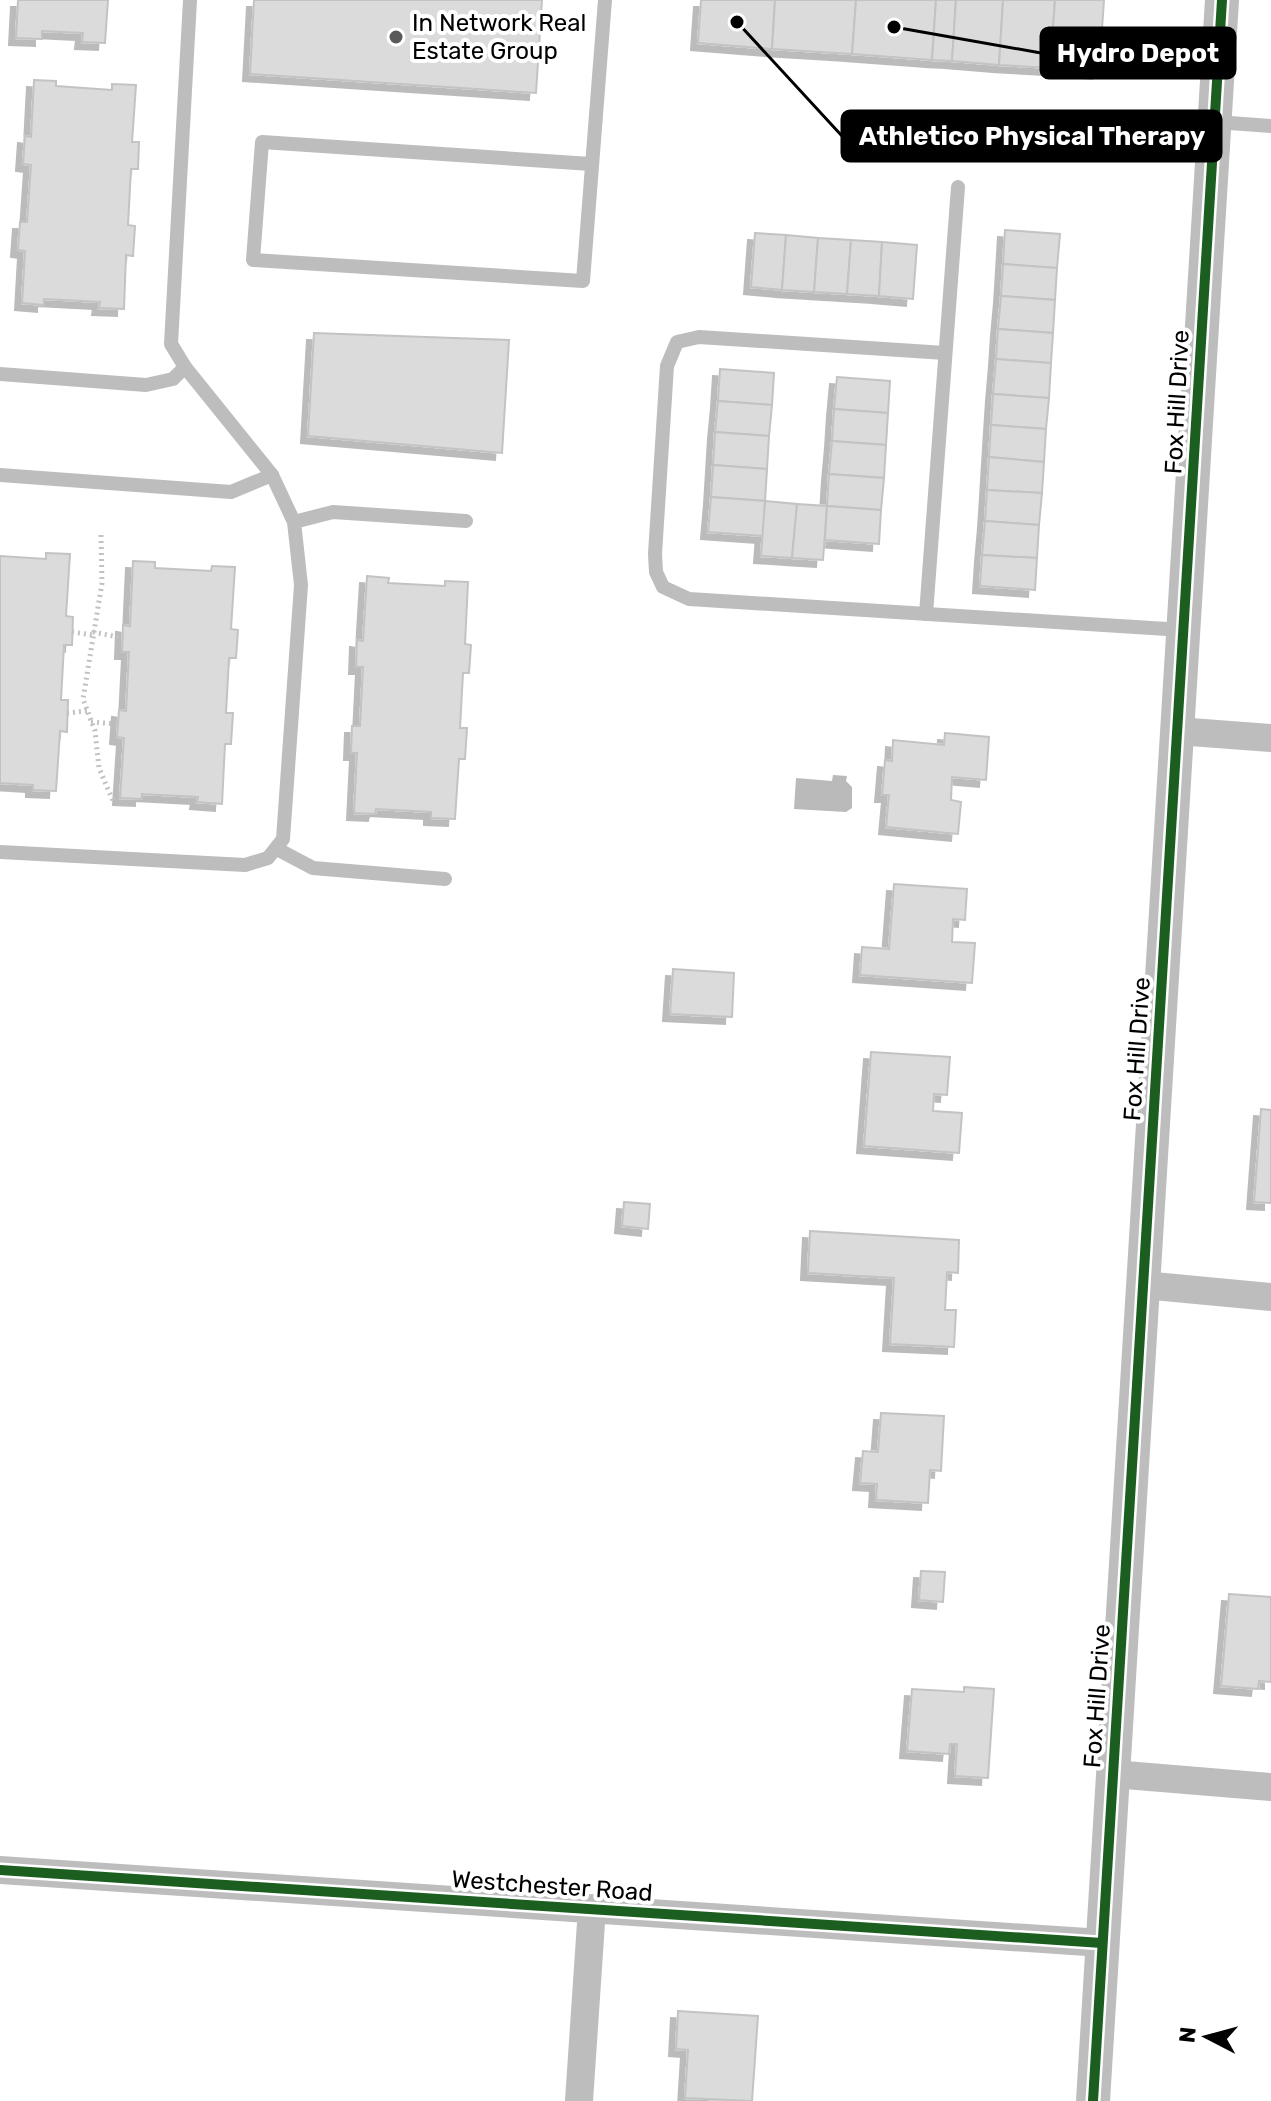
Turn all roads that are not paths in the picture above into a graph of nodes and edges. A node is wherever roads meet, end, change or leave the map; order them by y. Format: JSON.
{"nodes":[{"id":1,"x":190,"y":0,"type":"edge"},
{"id":2,"x":605,"y":0,"type":"edge"},
{"id":3,"x":1222,"y":0,"type":"edge"},
{"id":4,"x":1214,"y":122,"type":"junction"},
{"id":5,"x":1271,"y":126,"type":"edge"},
{"id":6,"x":591,"y":164,"type":"junction"},
{"id":7,"x":958,"y":187,"type":"dead end"},
{"id":8,"x":945,"y":353,"type":"junction"},
{"id":9,"x":185,"y":367,"type":"junction"},
{"id":10,"x":0,"y":374,"type":"edge"},
{"id":11,"x":0,"y":475,"type":"edge"},
{"id":12,"x":272,"y":475,"type":"junction"},
{"id":13,"x":466,"y":521,"type":"dead end"},
{"id":14,"x":294,"y":522,"type":"junction"},
{"id":15,"x":926,"y":614,"type":"junction"},
{"id":16,"x":1183,"y":630,"type":"junction"},
{"id":17,"x":1177,"y":731,"type":"junction"},
{"id":18,"x":1271,"y":738,"type":"edge"},
{"id":19,"x":277,"y":849,"type":"junction"},
{"id":20,"x":0,"y":852,"type":"edge"},
{"id":21,"x":445,"y":879,"type":"dead end"},
{"id":22,"x":1143,"y":1285,"type":"junction"},
{"id":23,"x":1271,"y":1297,"type":"edge"},
{"id":24,"x":1113,"y":1774,"type":"junction"},
{"id":25,"x":1271,"y":1787,"type":"edge"},
{"id":26,"x":0,"y":1870,"type":"edge"},
{"id":27,"x":592,"y":1908,"type":"junction"},
{"id":28,"x":1102,"y":1943,"type":"junction"},
{"id":29,"x":579,"y":2101,"type":"edge"},
{"id":30,"x":1093,"y":2101,"type":"edge"}],
"edges":[{"from":1,"to":9,"type":"lane"},
{"from":2,"to":6,"type":"lane"},
{"from":3,"to":4,"type":"street","name":"Fox Hill Drive"},
{"from":4,"to":5,"type":"lane"},
{"from":4,"to":16,"type":"street","name":"Fox Hill Drive"},
{"from":6,"to":6,"type":"lane"},
{"from":7,"to":8,"type":"lane"},
{"from":8,"to":15,"type":"lane"},
{"from":8,"to":15,"type":"lane"},
{"from":9,"to":10,"type":"lane"},
{"from":9,"to":12,"type":"lane"},
{"from":11,"to":12,"type":"lane"},
{"from":12,"to":14,"type":"lane"},
{"from":13,"to":14,"type":"lane"},
{"from":14,"to":19,"type":"lane"},
{"from":15,"to":16,"type":"lane"},
{"from":16,"to":17,"type":"street","name":"Fox Hill Drive"},
{"from":17,"to":18,"type":"street"},
{"from":17,"to":22,"type":"street","name":"Fox Hill Drive"},
{"from":19,"to":20,"type":"lane"},
{"from":19,"to":21,"type":"lane"},
{"from":22,"to":23,"type":"street"},
{"from":22,"to":24,"type":"street","name":"Fox Hill Drive"},
{"from":24,"to":25,"type":"street"},
{"from":24,"to":28,"type":"street","name":"Fox Hill Drive"},
{"from":26,"to":27,"type":"street","name":"Westchester Road"},
{"from":27,"to":28,"type":"street","name":"Westchester Road"},
{"from":27,"to":29,"type":"street"},
{"from":28,"to":30,"type":"street","name":"Fox Hill Drive"}]}
